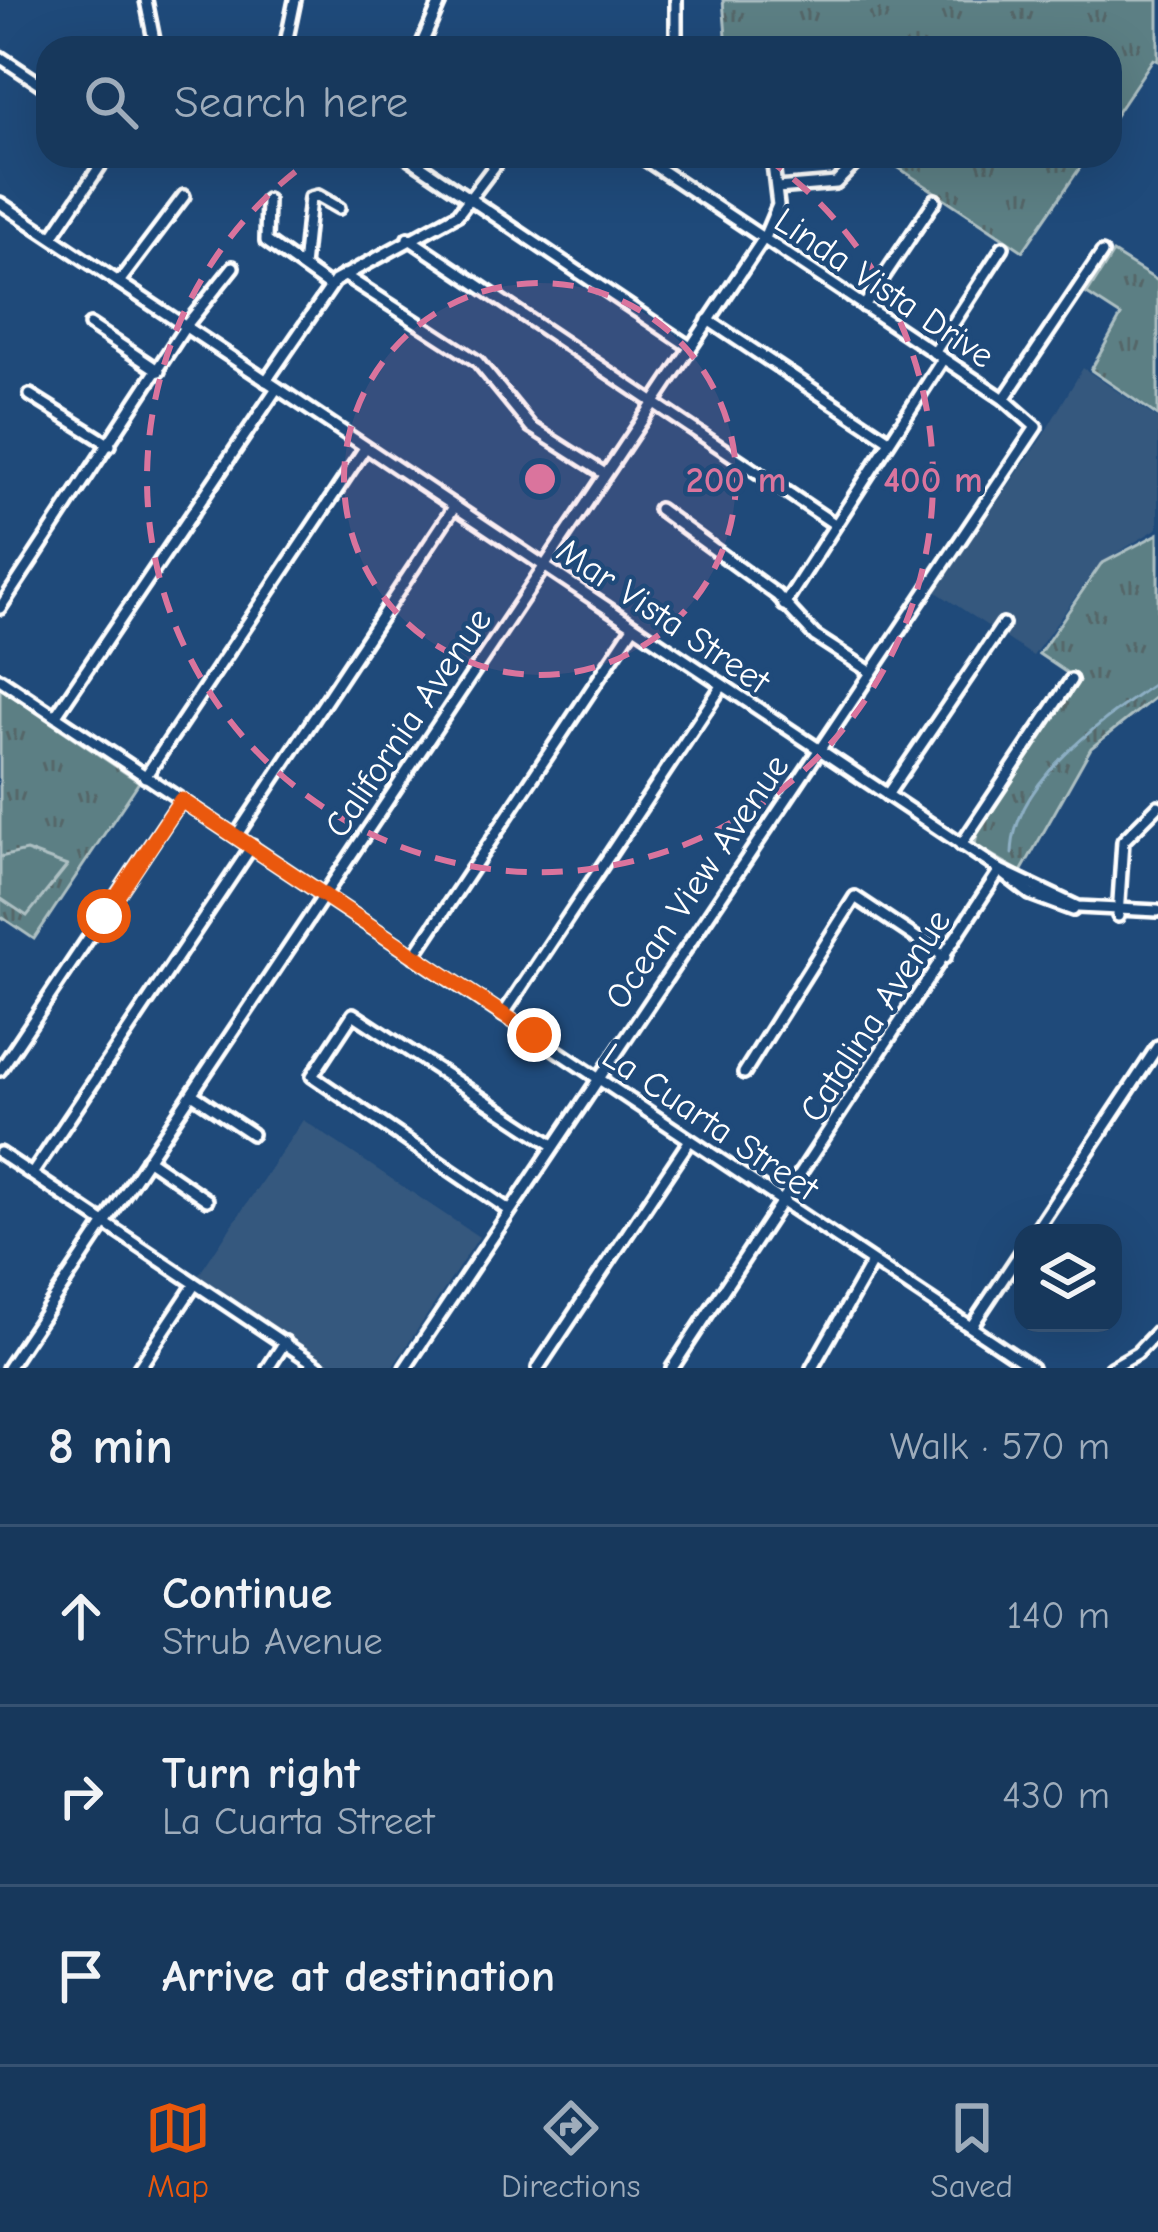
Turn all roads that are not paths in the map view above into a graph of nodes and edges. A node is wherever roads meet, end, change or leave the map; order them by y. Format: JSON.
{"nodes":[{"id":1,"x":146,"y":0,"type":"edge"},
{"id":2,"x":295,"y":0,"type":"edge"},
{"id":3,"x":441,"y":0,"type":"edge"},
{"id":4,"x":676,"y":0,"type":"edge"},
{"id":5,"x":153,"y":36,"type":"edge"},
{"id":6,"x":288,"y":36,"type":"edge"},
{"id":7,"x":425,"y":36,"type":"edge"},
{"id":8,"x":676,"y":36,"type":"edge"},
{"id":9,"x":0,"y":57,"type":"edge"},
{"id":10,"x":36,"y":81,"type":"edge"},
{"id":11,"x":98,"y":168,"type":"edge"},
{"id":12,"x":423,"y":168,"type":"edge"},
{"id":13,"x":494,"y":168,"type":"edge"},
{"id":14,"x":658,"y":168,"type":"edge"},
{"id":15,"x":774,"y":168,"type":"edge"},
{"id":16,"x":851,"y":168,"type":"edge"},
{"id":17,"x":777,"y":188,"type":"junction"},
{"id":18,"x":184,"y":196,"type":"dead end"},
{"id":19,"x":267,"y":200,"type":"dead end"},
{"id":20,"x":935,"y":200,"type":"dead end"},
{"id":21,"x":472,"y":202,"type":"junction"},
{"id":22,"x":0,"y":203,"type":"edge"},
{"id":23,"x":339,"y":208,"type":"dead end"},
{"id":24,"x":52,"y":237,"type":"junction"},
{"id":25,"x":408,"y":238,"type":"junction"},
{"id":26,"x":764,"y":238,"type":"junction"},
{"id":27,"x":1004,"y":247,"type":"dead end"},
{"id":28,"x":1102,"y":253,"type":"dead end"},
{"id":29,"x":233,"y":267,"type":"dead end"},
{"id":30,"x":303,"y":267,"type":"junction"},
{"id":31,"x":344,"y":275,"type":"junction"},
{"id":32,"x":119,"y":282,"type":"junction"},
{"id":33,"x":329,"y":286,"type":"junction"},
{"id":34,"x":864,"y":306,"type":"junction"},
{"id":35,"x":708,"y":320,"type":"junction"},
{"id":36,"x":90,"y":325,"type":"dead end"},
{"id":37,"x":185,"y":327,"type":"junction"},
{"id":38,"x":690,"y":347,"type":"junction"},
{"id":39,"x":939,"y":356,"type":"junction"},
{"id":40,"x":159,"y":371,"type":"junction"},
{"id":41,"x":266,"y":381,"type":"junction"},
{"id":42,"x":277,"y":388,"type":"junction"},
{"id":43,"x":30,"y":395,"type":"dead end"},
{"id":44,"x":1004,"y":399,"type":"junction"},
{"id":45,"x":653,"y":402,"type":"junction"},
{"id":46,"x":1036,"y":427,"type":"joint"},
{"id":47,"x":889,"y":440,"type":"junction"},
{"id":48,"x":110,"y":445,"type":"junction"},
{"id":49,"x":364,"y":448,"type":"junction"},
{"id":50,"x":605,"y":474,"type":"junction"},
{"id":51,"x":454,"y":507,"type":"junction"},
{"id":52,"x":658,"y":509,"type":"dead end"},
{"id":53,"x":833,"y":523,"type":"junction"},
{"id":54,"x":543,"y":567,"type":"junction"},
{"id":55,"x":784,"y":604,"type":"junction"},
{"id":56,"x":0,"y":608,"type":"edge"},
{"id":57,"x":1003,"y":624,"type":"dead end"},
{"id":58,"x":632,"y":627,"type":"junction"},
{"id":59,"x":869,"y":671,"type":"junction"},
{"id":60,"x":0,"y":679,"type":"edge"},
{"id":61,"x":1071,"y":680,"type":"dead end"},
{"id":62,"x":722,"y":686,"type":"junction"},
{"id":63,"x":56,"y":715,"type":"junction"},
{"id":64,"x":817,"y":750,"type":"junction"},
{"id":65,"x":146,"y":777,"type":"junction"},
{"id":66,"x":887,"y":795,"type":"junction"},
{"id":67,"x":181,"y":800,"type":"junction"},
{"id":68,"x":1158,"y":806,"type":"edge"},
{"id":69,"x":236,"y":836,"type":"junction"},
{"id":70,"x":961,"y":845,"type":"junction"},
{"id":71,"x":252,"y":847,"type":"junction"},
{"id":72,"x":1000,"y":870,"type":"junction"},
{"id":73,"x":324,"y":896,"type":"junction"},
{"id":74,"x":1118,"y":914,"type":"junction"},
{"id":75,"x":1158,"y":915,"type":"edge"},
{"id":76,"x":414,"y":956,"type":"junction"},
{"id":77,"x":945,"y":957,"type":"junction"},
{"id":78,"x":503,"y":1015,"type":"junction"},
{"id":79,"x":1158,"y":1046,"type":"edge"},
{"id":80,"x":0,"y":1070,"type":"edge"},
{"id":81,"x":744,"y":1073,"type":"dead end"},
{"id":82,"x":597,"y":1077,"type":"junction"},
{"id":83,"x":191,"y":1094,"type":"junction"},
{"id":84,"x":252,"y":1134,"type":"dead end"},
{"id":85,"x":690,"y":1140,"type":"junction"},
{"id":86,"x":553,"y":1144,"type":"junction"},
{"id":87,"x":0,"y":1153,"type":"edge"},
{"id":88,"x":148,"y":1159,"type":"junction"},
{"id":89,"x":32,"y":1174,"type":"junction"},
{"id":90,"x":207,"y":1200,"type":"dead end"},
{"id":91,"x":783,"y":1202,"type":"junction"},
{"id":92,"x":509,"y":1210,"type":"junction"},
{"id":93,"x":105,"y":1223,"type":"junction"},
{"id":94,"x":1040,"y":1224,"type":"edge"},
{"id":95,"x":872,"y":1262,"type":"junction"},
{"id":96,"x":1014,"y":1262,"type":"edge"},
{"id":97,"x":195,"y":1284,"type":"junction"},
{"id":98,"x":971,"y":1327,"type":"junction"},
{"id":99,"x":1158,"y":1331,"type":"edge"},
{"id":100,"x":285,"y":1342,"type":"junction"},
{"id":101,"x":8,"y":1368,"type":"edge"},
{"id":102,"x":139,"y":1368,"type":"edge"},
{"id":103,"x":268,"y":1368,"type":"edge"},
{"id":104,"x":321,"y":1368,"type":"edge"},
{"id":105,"x":405,"y":1368,"type":"edge"},
{"id":106,"x":538,"y":1368,"type":"edge"},
{"id":107,"x":672,"y":1368,"type":"edge"},
{"id":108,"x":812,"y":1368,"type":"edge"},
{"id":109,"x":1032,"y":1368,"type":"edge"},
{"id":110,"x":1111,"y":1368,"type":"edge"}],
"edges":[{"from":1,"to":5,"type":"street"},
{"from":2,"to":6,"type":"street"},
{"from":3,"to":7,"type":"street"},
{"from":4,"to":8,"type":"street"},
{"from":9,"to":10,"type":"street"},
{"from":11,"to":24,"type":"street"},
{"from":12,"to":21,"type":"street"},
{"from":13,"to":21,"type":"street"},
{"from":14,"to":26,"type":"street","name":"Linda Vista Drive"},
{"from":15,"to":17,"type":"street","name":"California Avenue"},
{"from":16,"to":17,"type":"street"},
{"from":17,"to":26,"type":"street","name":"California Avenue"},
{"from":18,"to":32,"type":"street"},
{"from":19,"to":30,"type":"street"},
{"from":20,"to":34,"type":"street"},
{"from":21,"to":25,"type":"street"},
{"from":21,"to":38,"type":"street"},
{"from":22,"to":24,"type":"street","name":"Mar Vista Street"},
{"from":23,"to":30,"type":"street"},
{"from":24,"to":32,"type":"street","name":"Mar Vista Street"},
{"from":25,"to":31,"type":"street"},
{"from":25,"to":45,"type":"street"},
{"from":26,"to":34,"type":"street","name":"Linda Vista Drive"},
{"from":26,"to":35,"type":"street","name":"California Avenue"},
{"from":27,"to":39,"type":"street"},
{"from":28,"to":44,"type":"street"},
{"from":29,"to":37,"type":"street"},
{"from":30,"to":33,"type":"street"},
{"from":31,"to":33,"type":"street"},
{"from":31,"to":50,"type":"street"},
{"from":32,"to":37,"type":"street","name":"Mar Vista Street"},
{"from":33,"to":41,"type":"street"},
{"from":34,"to":39,"type":"street","name":"Linda Vista Drive"},
{"from":35,"to":38,"type":"street","name":"California Avenue"},
{"from":35,"to":47,"type":"street"},
{"from":36,"to":40,"type":"street"},
{"from":37,"to":40,"type":"street"},
{"from":37,"to":41,"type":"street","name":"Mar Vista Street"},
{"from":38,"to":45,"type":"street","name":"California Avenue"},
{"from":39,"to":44,"type":"street","name":"Linda Vista Drive"},
{"from":39,"to":47,"type":"street"},
{"from":40,"to":48,"type":"street"},
{"from":41,"to":42,"type":"street","name":"Mar Vista Street"},
{"from":42,"to":49,"type":"street","name":"Mar Vista Street"},
{"from":42,"to":63,"type":"street"},
{"from":43,"to":48,"type":"street"},
{"from":44,"to":46,"type":"street","name":"Linda Vista Drive"},
{"from":45,"to":50,"type":"street","name":"California Avenue"},
{"from":45,"to":53,"type":"street"},
{"from":46,"to":59,"type":"street","name":"Ocean View Avenue"},
{"from":47,"to":53,"type":"street"},
{"from":48,"to":56,"type":"street"},
{"from":49,"to":51,"type":"street","name":"Mar Vista Street"},
{"from":49,"to":65,"type":"street"},
{"from":50,"to":54,"type":"street","name":"California Avenue"},
{"from":51,"to":54,"type":"street","name":"Mar Vista Street"},
{"from":51,"to":69,"type":"street"},
{"from":52,"to":55,"type":"street"},
{"from":53,"to":55,"type":"street"},
{"from":54,"to":58,"type":"street","name":"Mar Vista Street"},
{"from":54,"to":73,"type":"street","name":"California Avenue"},
{"from":55,"to":59,"type":"street"},
{"from":57,"to":66,"type":"street"},
{"from":58,"to":62,"type":"street","name":"Mar Vista Street"},
{"from":58,"to":76,"type":"street"},
{"from":59,"to":64,"type":"street","name":"Ocean View Avenue"},
{"from":60,"to":63,"type":"street","name":"La Cuarta Street"},
{"from":61,"to":70,"type":"street"},
{"from":62,"to":64,"type":"street","name":"Mar Vista Street"},
{"from":62,"to":78,"type":"street"},
{"from":63,"to":65,"type":"street","name":"La Cuarta Street"},
{"from":64,"to":66,"type":"street","name":"Mar Vista Street"},
{"from":64,"to":82,"type":"street","name":"Ocean View Avenue"},
{"from":65,"to":67,"type":"street","name":"La Cuarta Street"},
{"from":66,"to":70,"type":"street","name":"Mar Vista Street"},
{"from":67,"to":69,"type":"street","name":"La Cuarta Street"},
{"from":67,"to":80,"type":"street"},
{"from":68,"to":74,"type":"street"},
{"from":69,"to":71,"type":"street","name":"La Cuarta Street"},
{"from":70,"to":72,"type":"street","name":"Mar Vista Street"},
{"from":71,"to":73,"type":"street","name":"La Cuarta Street"},
{"from":71,"to":89,"type":"street"},
{"from":72,"to":74,"type":"street","name":"Mar Vista Street"},
{"from":72,"to":77,"type":"street","name":"Catalina Avenue"},
{"from":73,"to":76,"type":"street","name":"La Cuarta Street"},
{"from":73,"to":83,"type":"street","name":"California Avenue"},
{"from":74,"to":75,"type":"street","name":"Mar Vista Street"},
{"from":76,"to":78,"type":"street","name":"La Cuarta Street"},
{"from":77,"to":81,"type":"street"},
{"from":77,"to":91,"type":"street","name":"Catalina Avenue"},
{"from":78,"to":82,"type":"street","name":"La Cuarta Street"},
{"from":79,"to":94,"type":"street"},
{"from":82,"to":85,"type":"street","name":"La Cuarta Street"},
{"from":82,"to":86,"type":"street","name":"Ocean View Avenue"},
{"from":83,"to":84,"type":"street"},
{"from":83,"to":88,"type":"street","name":"California Avenue"},
{"from":85,"to":91,"type":"street","name":"La Cuarta Street"},
{"from":85,"to":106,"type":"street"},
{"from":86,"to":92,"type":"street","name":"Ocean View Avenue"},
{"from":86,"to":92,"type":"street"},
{"from":87,"to":89,"type":"street"},
{"from":88,"to":90,"type":"street"},
{"from":88,"to":93,"type":"street","name":"California Avenue"},
{"from":89,"to":93,"type":"street"},
{"from":91,"to":95,"type":"street","name":"La Cuarta Street"},
{"from":91,"to":107,"type":"street","name":"Catalina Avenue"},
{"from":92,"to":105,"type":"street","name":"Ocean View Avenue"},
{"from":93,"to":97,"type":"street"},
{"from":93,"to":101,"type":"street","name":"California Avenue"},
{"from":95,"to":98,"type":"street","name":"La Cuarta Street"},
{"from":95,"to":108,"type":"street"},
{"from":96,"to":98,"type":"street"},
{"from":97,"to":100,"type":"street"},
{"from":97,"to":102,"type":"street"},
{"from":98,"to":109,"type":"street","name":"La Cuarta Street"},
{"from":99,"to":110,"type":"street"},
{"from":100,"to":103,"type":"street"},
{"from":100,"to":104,"type":"street"}]}
